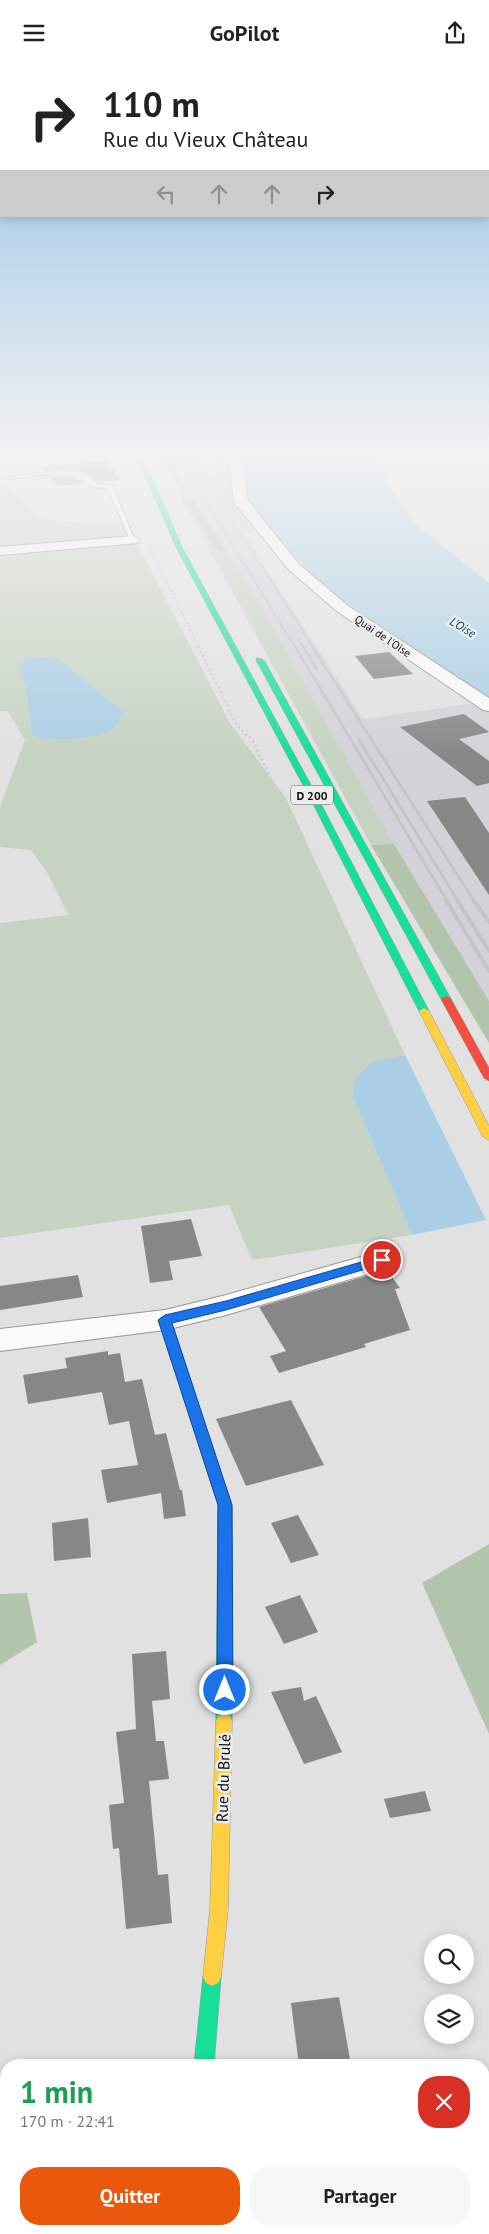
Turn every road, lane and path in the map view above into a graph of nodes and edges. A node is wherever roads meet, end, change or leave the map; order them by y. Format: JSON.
{"nodes":[{"id":1,"x":153,"y":554,"type":"edge"},
{"id":2,"x":183,"y":554,"type":"edge"},
{"id":3,"x":284,"y":554,"type":"edge"},
{"id":4,"x":256,"y":652,"type":"dead end"},
{"id":5,"x":489,"y":706,"type":"edge"},
{"id":6,"x":489,"y":1078,"type":"edge"},
{"id":7,"x":489,"y":1137,"type":"edge"},
{"id":8,"x":382,"y":1260,"type":"joint"},
{"id":9,"x":165,"y":1320,"type":"junction"},
{"id":10,"x":0,"y":1340,"type":"edge"},
{"id":11,"x":205,"y":2059,"type":"edge"}],
"edges":[{"from":1,"to":8,"type":"path"},
{"from":2,"to":7,"type":"main road","number":"D 200"},
{"from":3,"to":5,"type":"street","name":"Quai de l'Oise"},
{"from":4,"to":6,"type":"main road","number":"D 200"},
{"from":8,"to":9,"type":"street"},
{"from":9,"to":10,"type":"street"},
{"from":9,"to":11,"type":"main road","name":"Rue du Brulé"}]}
